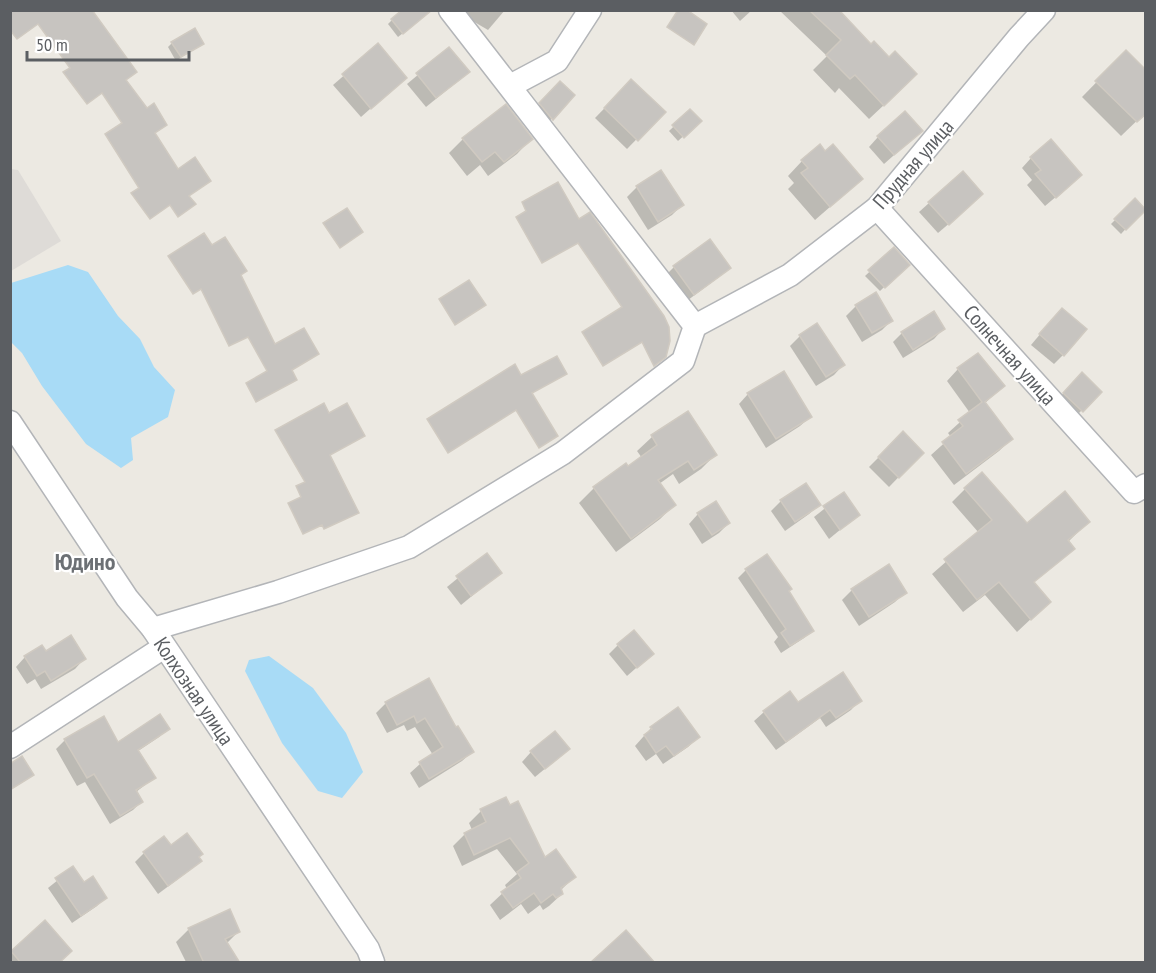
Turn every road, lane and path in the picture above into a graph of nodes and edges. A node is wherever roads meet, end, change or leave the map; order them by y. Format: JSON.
{"nodes":[{"id":1,"x":450,"y":10,"type":"edge"},
{"id":2,"x":590,"y":10,"type":"edge"},
{"id":3,"x":1044,"y":10,"type":"edge"},
{"id":4,"x":510,"y":86,"type":"junction"},
{"id":5,"x":877,"y":208,"type":"junction"},
{"id":6,"x":694,"y":326,"type":"junction"},
{"id":7,"x":10,"y":422,"type":"edge"},
{"id":8,"x":1146,"y":486,"type":"edge"},
{"id":9,"x":158,"y":638,"type":"junction"},
{"id":10,"x":10,"y":747,"type":"edge"},
{"id":11,"x":373,"y":963,"type":"edge"}],
"edges":[{"from":1,"to":4,"type":"street"},
{"from":2,"to":4,"type":"street"},
{"from":3,"to":5,"type":"street","name":"Прудная улица"},
{"from":4,"to":6,"type":"street"},
{"from":5,"to":6,"type":"street","name":"Прудная улица"},
{"from":5,"to":8,"type":"street","name":"Солнечная улица"},
{"from":6,"to":9,"type":"street"},
{"from":7,"to":9,"type":"street","name":"Колхозная улица"},
{"from":9,"to":10,"type":"street"},
{"from":9,"to":11,"type":"street","name":"Колхозная улица"}]}
